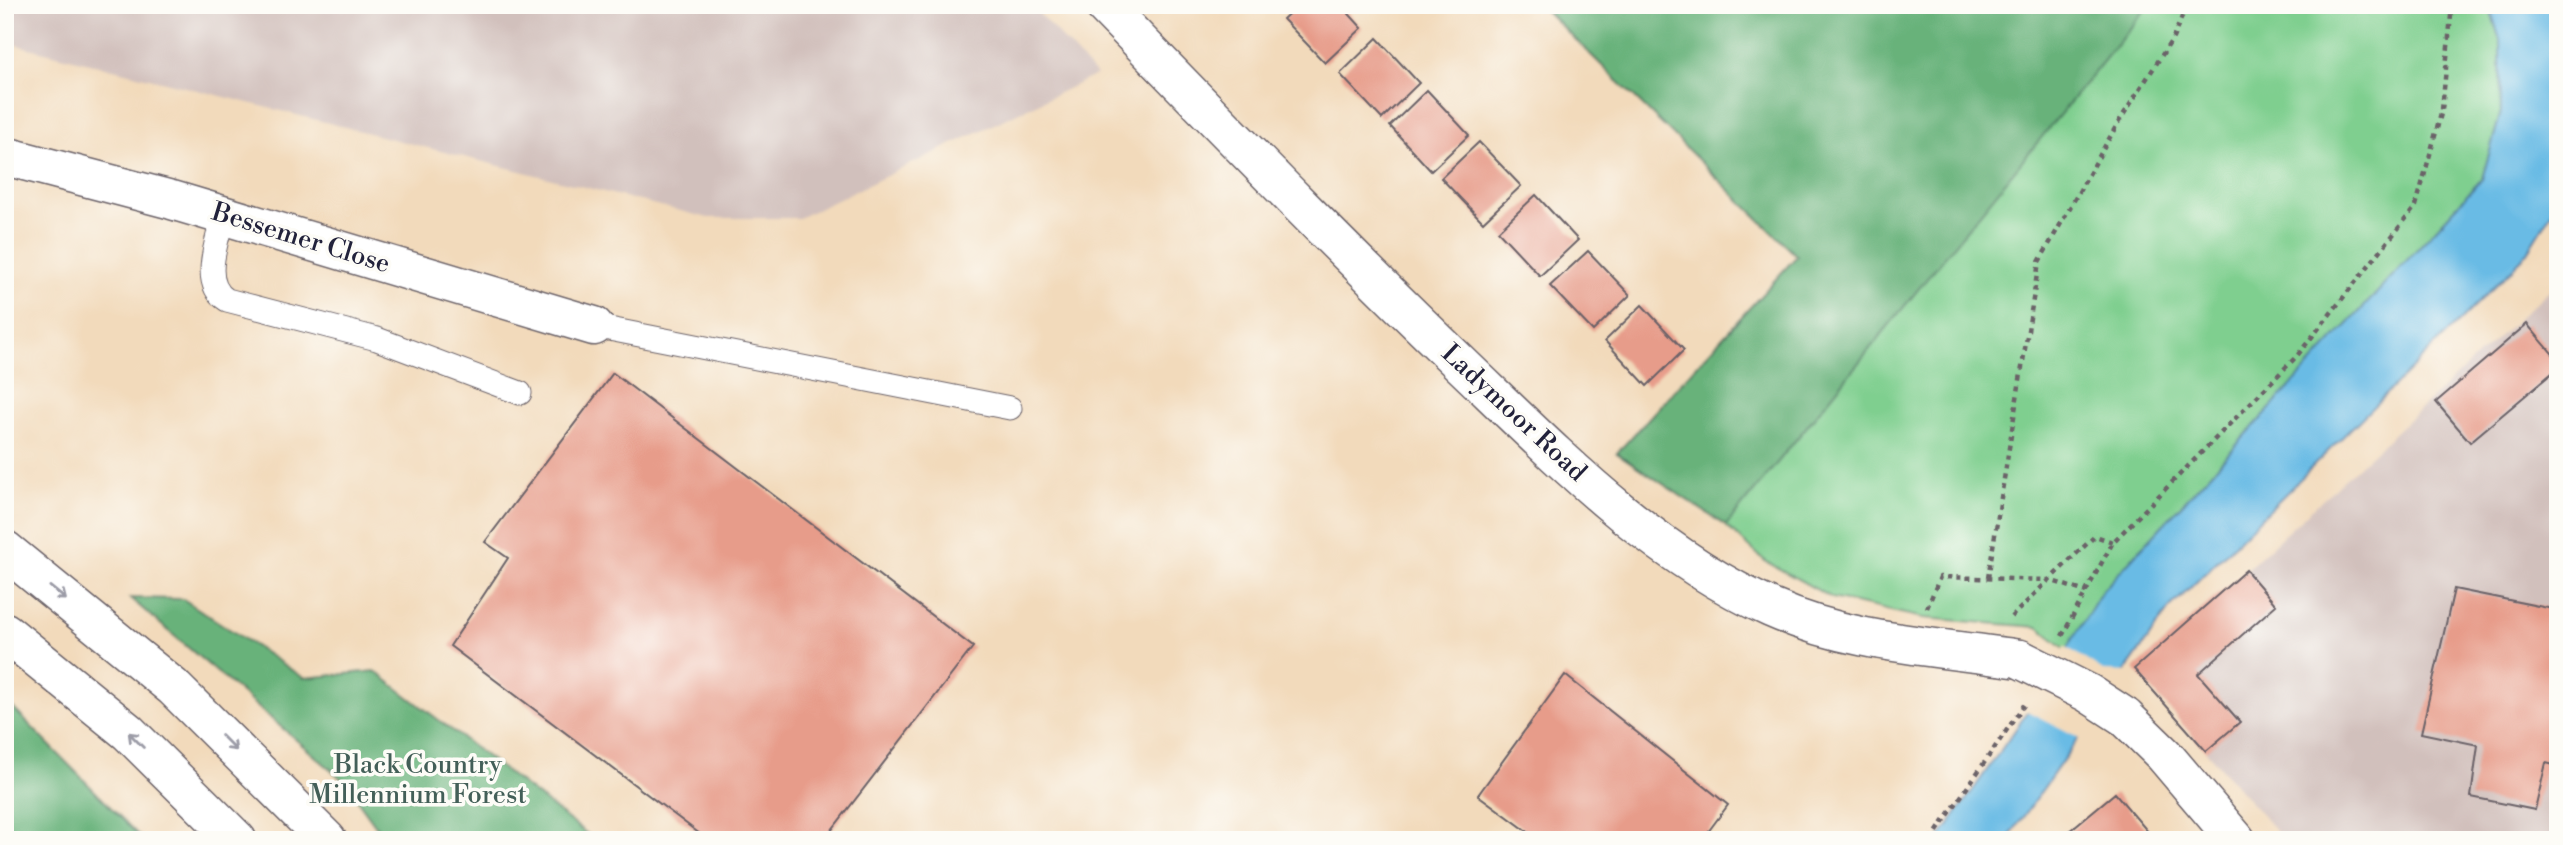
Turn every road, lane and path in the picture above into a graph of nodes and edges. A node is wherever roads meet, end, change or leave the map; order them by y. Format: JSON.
{"nodes":[{"id":1,"x":1104,"y":5,"type":"edge"},
{"id":2,"x":2187,"y":5,"type":"edge"},
{"id":3,"x":2452,"y":5,"type":"edge"},
{"id":4,"x":5,"y":156,"type":"edge"},
{"id":5,"x":223,"y":215,"type":"junction"},
{"id":6,"x":594,"y":326,"type":"joint"},
{"id":7,"x":520,"y":393,"type":"dead end"},
{"id":8,"x":1010,"y":408,"type":"dead end"},
{"id":9,"x":2113,"y":542,"type":"junction"},
{"id":10,"x":5,"y":551,"type":"edge"},
{"id":11,"x":1988,"y":578,"type":"junction"},
{"id":12,"x":2049,"y":580,"type":"junction"},
{"id":13,"x":2086,"y":592,"type":"junction"},
{"id":14,"x":5,"y":632,"type":"edge"},
{"id":15,"x":2060,"y":640,"type":"dead end"},
{"id":16,"x":1912,"y":644,"type":"junction"},
{"id":17,"x":1976,"y":652,"type":"junction"},
{"id":18,"x":2027,"y":701,"type":"dead end"},
{"id":19,"x":237,"y":840,"type":"edge"},
{"id":20,"x":327,"y":840,"type":"edge"},
{"id":21,"x":1931,"y":840,"type":"edge"},
{"id":22,"x":2236,"y":840,"type":"edge"}],
"edges":[{"from":1,"to":16,"type":"main road","name":"Ladymoor Road"},
{"from":2,"to":11,"type":"path"},
{"from":3,"to":9,"type":"path"},
{"from":4,"to":5,"type":"main road","name":"Bessemer Close"},
{"from":5,"to":6,"type":"main road","name":"Bessemer Close"},
{"from":5,"to":7,"type":"lane"},
{"from":6,"to":8,"type":"lane"},
{"from":9,"to":12,"type":"path"},
{"from":9,"to":13,"type":"path"},
{"from":10,"to":20,"type":"main road","one_way":true},
{"from":11,"to":12,"type":"path"},
{"from":11,"to":16,"type":"path"},
{"from":12,"to":13,"type":"path"},
{"from":12,"to":17,"type":"path"},
{"from":13,"to":15,"type":"path"},
{"from":19,"to":14,"type":"main road","one_way":true},
{"from":16,"to":17,"type":"main road","name":"Ladymoor Road"},
{"from":17,"to":22,"type":"main road","name":"Ladymoor Road","bridge":true},
{"from":18,"to":21,"type":"path"}]}
